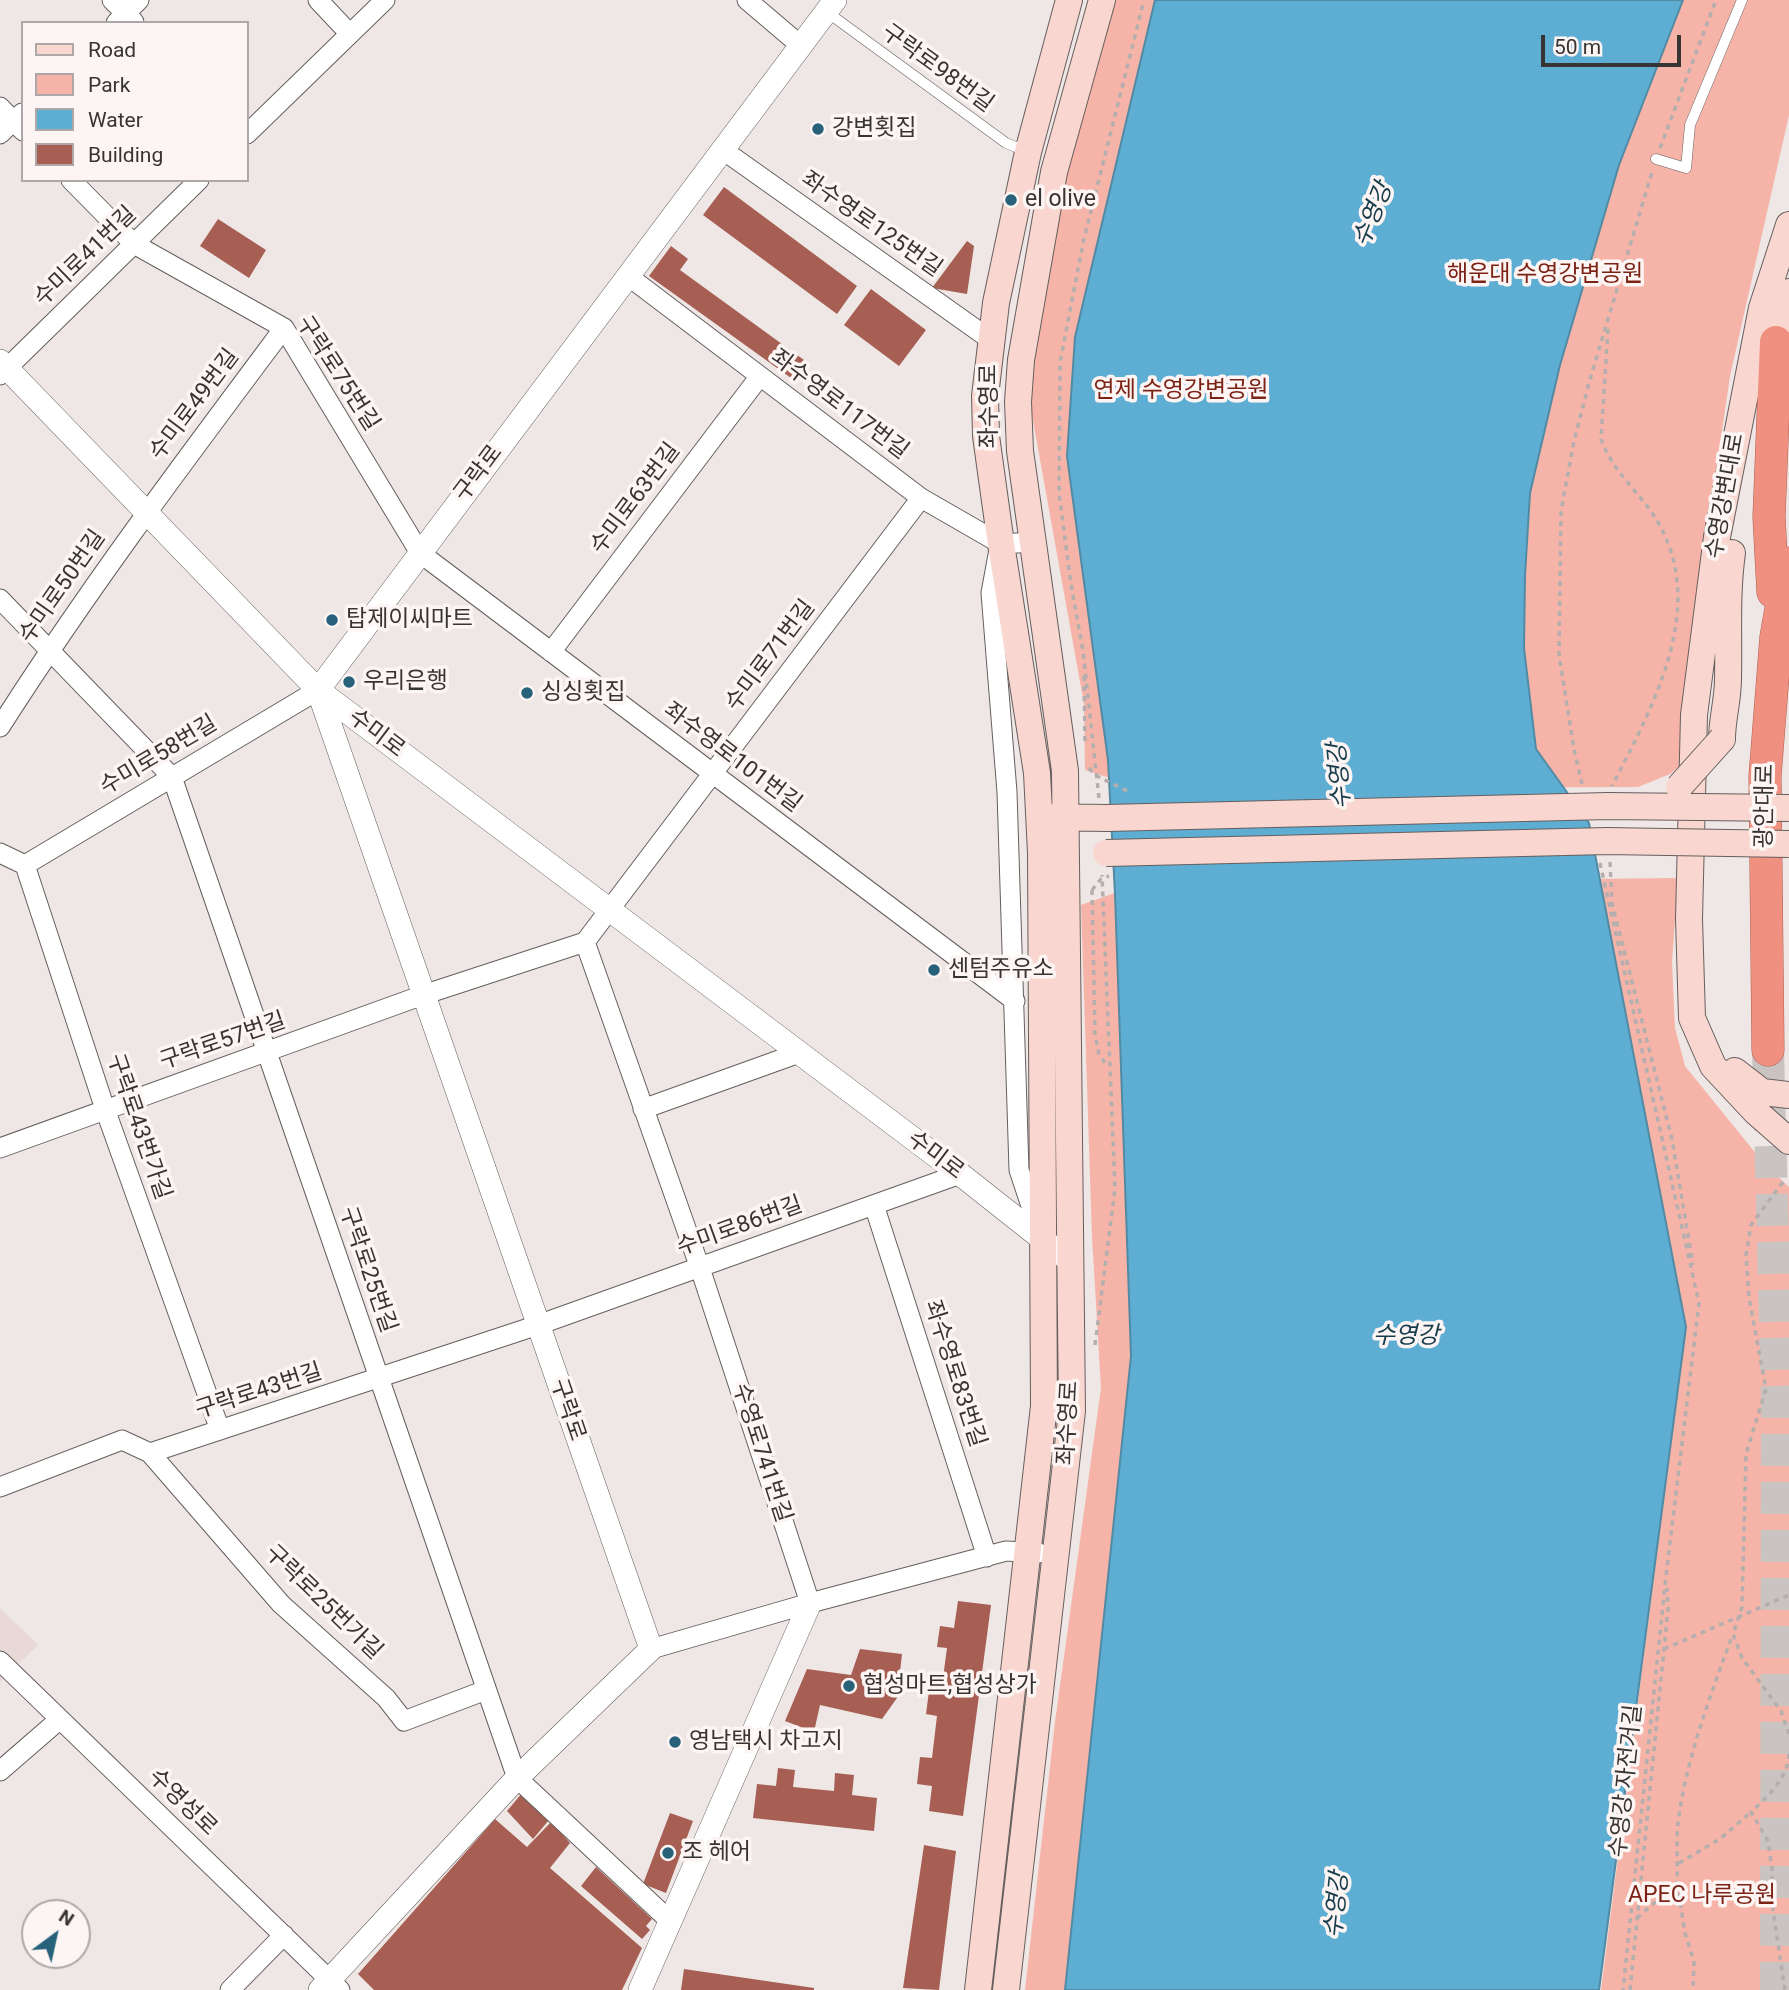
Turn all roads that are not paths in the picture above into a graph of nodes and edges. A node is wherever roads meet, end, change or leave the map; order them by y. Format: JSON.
{"nodes":[{"id":1,"x":318,"y":0,"type":"edge"},
{"id":2,"x":385,"y":0,"type":"edge"},
{"id":3,"x":747,"y":0,"type":"edge"},
{"id":4,"x":1069,"y":0,"type":"edge"},
{"id":5,"x":1742,"y":0,"type":"edge"},
{"id":6,"x":1097,"y":5,"type":"edge"},
{"id":7,"x":831,"y":6,"type":"edge"},
{"id":8,"x":350,"y":34,"type":"junction"},
{"id":9,"x":800,"y":45,"type":"junction"},
{"id":10,"x":248,"y":133,"type":"edge"},
{"id":11,"x":723,"y":150,"type":"junction"},
{"id":12,"x":1028,"y":152,"type":"junction"},
{"id":13,"x":1657,"y":159,"type":"dead end"},
{"id":14,"x":73,"y":182,"type":"edge"},
{"id":15,"x":197,"y":182,"type":"edge"},
{"id":16,"x":1789,"y":225,"type":"edge"},
{"id":17,"x":134,"y":244,"type":"junction"},
{"id":18,"x":628,"y":276,"type":"junction"},
{"id":19,"x":1789,"y":292,"type":"edge"},
{"id":20,"x":284,"y":328,"type":"junction"},
{"id":21,"x":991,"y":340,"type":"junction"},
{"id":22,"x":1776,"y":342,"type":"junction"},
{"id":23,"x":2,"y":368,"type":"edge"},
{"id":24,"x":760,"y":376,"type":"junction"},
{"id":25,"x":921,"y":498,"type":"junction"},
{"id":26,"x":146,"y":512,"type":"junction"},
{"id":27,"x":1033,"y":542,"type":"junction"},
{"id":28,"x":1000,"y":544,"type":"junction"},
{"id":29,"x":420,"y":554,"type":"junction"},
{"id":30,"x":1789,"y":563,"type":"edge"},
{"id":31,"x":0,"y":599,"type":"edge"},
{"id":32,"x":1776,"y":637,"type":"junction"},
{"id":33,"x":49,"y":649,"type":"junction"},
{"id":34,"x":551,"y":652,"type":"junction"},
{"id":35,"x":318,"y":690,"type":"junction"},
{"id":36,"x":0,"y":727,"type":"edge"},
{"id":37,"x":713,"y":774,"type":"junction"},
{"id":38,"x":172,"y":777,"type":"junction"},
{"id":39,"x":1608,"y":806,"type":"junction"},
{"id":40,"x":1789,"y":808,"type":"edge"},
{"id":41,"x":1067,"y":817,"type":"junction"},
{"id":42,"x":1039,"y":818,"type":"junction"},
{"id":43,"x":1789,"y":844,"type":"edge"},
{"id":44,"x":0,"y":853,"type":"edge"},
{"id":45,"x":1041,"y":853,"type":"junction"},
{"id":46,"x":1068,"y":853,"type":"junction"},
{"id":47,"x":25,"y":865,"type":"junction"},
{"id":48,"x":611,"y":911,"type":"junction"},
{"id":49,"x":585,"y":942,"type":"junction"},
{"id":50,"x":423,"y":995,"type":"junction"},
{"id":51,"x":1014,"y":1001,"type":"junction"},
{"id":52,"x":1692,"y":1018,"type":"junction"},
{"id":53,"x":1768,"y":1050,"type":"tunnel mouth"},
{"id":54,"x":267,"y":1053,"type":"junction"},
{"id":55,"x":799,"y":1053,"type":"junction"},
{"id":56,"x":1789,"y":1096,"type":"edge"},
{"id":57,"x":105,"y":1109,"type":"junction"},
{"id":58,"x":643,"y":1109,"type":"junction"},
{"id":59,"x":1789,"y":1141,"type":"edge"},
{"id":60,"x":0,"y":1148,"type":"edge"},
{"id":61,"x":960,"y":1174,"type":"junction"},
{"id":62,"x":874,"y":1205,"type":"junction"},
{"id":63,"x":1043,"y":1242,"type":"junction"},
{"id":64,"x":1070,"y":1261,"type":"junction"},
{"id":65,"x":699,"y":1268,"type":"junction"},
{"id":66,"x":538,"y":1325,"type":"junction"},
{"id":67,"x":379,"y":1378,"type":"junction"},
{"id":68,"x":220,"y":1430,"type":"junction"},
{"id":69,"x":150,"y":1454,"type":"junction"},
{"id":70,"x":0,"y":1487,"type":"edge"},
{"id":71,"x":1028,"y":1551,"type":"junction"},
{"id":72,"x":1056,"y":1555,"type":"junction"},
{"id":73,"x":987,"y":1558,"type":"junction"},
{"id":74,"x":810,"y":1603,"type":"junction"},
{"id":75,"x":651,"y":1649,"type":"junction"},
{"id":76,"x":0,"y":1661,"type":"edge"},
{"id":77,"x":486,"y":1690,"type":"junction"},
{"id":78,"x":60,"y":1719,"type":"junction"},
{"id":79,"x":0,"y":1771,"type":"edge"},
{"id":80,"x":517,"y":1778,"type":"junction"},
{"id":81,"x":670,"y":1921,"type":"junction"},
{"id":82,"x":284,"y":1935,"type":"junction"},
{"id":83,"x":330,"y":1987,"type":"edge"},
{"id":84,"x":230,"y":1990,"type":"edge"},
{"id":85,"x":640,"y":1990,"type":"edge"},
{"id":86,"x":978,"y":1990,"type":"edge"},
{"id":87,"x":1006,"y":1990,"type":"edge"}],
"edges":[{"from":1,"to":8,"type":"street"},
{"from":2,"to":8,"type":"street"},
{"from":3,"to":9,"type":"street"},
{"from":4,"to":12,"type":"main road","name":"좌수영로"},
{"from":5,"to":13,"type":"lane"},
{"from":6,"to":27,"type":"main road","name":"좌수영로"},
{"from":7,"to":9,"type":"street","name":"구락로"},
{"from":7,"to":12,"type":"lane","name":"구락로98번길"},
{"from":8,"to":10,"type":"street"},
{"from":9,"to":11,"type":"street","name":"구락로"},
{"from":11,"to":18,"type":"street","name":"구락로"},
{"from":11,"to":21,"type":"street","name":"좌수영로125번길"},
{"from":12,"to":21,"type":"main road","name":"좌수영로"},
{"from":14,"to":17,"type":"street","name":"구락로75번길"},
{"from":15,"to":17,"type":"street","name":"수미로41번길"},
{"from":16,"to":52,"type":"main road","name":"수영강변대로"},
{"from":17,"to":20,"type":"street","name":"구락로75번길"},
{"from":17,"to":23,"type":"street","name":"수미로41번길"},
{"from":18,"to":24,"type":"street","name":"좌수영로117번길"},
{"from":18,"to":29,"type":"street","name":"구락로"},
{"from":19,"to":22,"type":"main road"},
{"from":20,"to":26,"type":"street","name":"수미로49번길"},
{"from":20,"to":29,"type":"street","name":"구락로75번길"},
{"from":21,"to":28,"type":"main road","name":"좌수영로"},
{"from":22,"to":32,"type":"highway"},
{"from":22,"to":39,"type":"main road","bridge":true},
{"from":23,"to":26,"type":"street","name":"수미로"},
{"from":24,"to":25,"type":"street","name":"좌수영로117번길"},
{"from":24,"to":34,"type":"street","name":"수미로63번길"},
{"from":25,"to":28,"type":"street","name":"좌수영로117번길"},
{"from":25,"to":37,"type":"street","name":"수미로71번길"},
{"from":26,"to":33,"type":"street","name":"수미로50번길"},
{"from":26,"to":35,"type":"street","name":"수미로"},
{"from":27,"to":28,"type":"street"},
{"from":27,"to":41,"type":"main road","name":"좌수영로"},
{"from":28,"to":42,"type":"main road","name":"좌수영로"},
{"from":28,"to":51,"type":"street"},
{"from":29,"to":34,"type":"street","name":"좌수영로101번길"},
{"from":29,"to":35,"type":"street","name":"구락로"},
{"from":30,"to":32,"type":"highway","name":"광안대로"},
{"from":31,"to":33,"type":"street"},
{"from":32,"to":53,"type":"highway","name":"광안대로"},
{"from":33,"to":36,"type":"street","name":"수미로50번길"},
{"from":33,"to":38,"type":"street"},
{"from":34,"to":37,"type":"street","name":"좌수영로101번길"},
{"from":35,"to":38,"type":"street","name":"수미로58번길"},
{"from":35,"to":48,"type":"street","name":"수미로"},
{"from":35,"to":50,"type":"street","name":"구락로"},
{"from":37,"to":48,"type":"street","name":"수미로71번길"},
{"from":37,"to":51,"type":"street","name":"좌수영로101번길"},
{"from":38,"to":47,"type":"street","name":"수미로58번길"},
{"from":38,"to":54,"type":"street","name":"구락로25번길"},
{"from":39,"to":40,"type":"main road","bridge":true},
{"from":39,"to":41,"type":"main road","bridge":true},
{"from":41,"to":42,"type":"main road"},
{"from":41,"to":46,"type":"main road","name":"좌수영로"},
{"from":42,"to":45,"type":"main road","name":"좌수영로"},
{"from":43,"to":46,"type":"main road","bridge":true},
{"from":44,"to":47,"type":"street"},
{"from":45,"to":46,"type":"main road"},
{"from":45,"to":63,"type":"main road","name":"좌수영로"},
{"from":46,"to":64,"type":"main road","name":"좌수영로"},
{"from":47,"to":57,"type":"street","name":"구락로43번가길"},
{"from":48,"to":49,"type":"street"},
{"from":48,"to":55,"type":"street","name":"수미로"},
{"from":49,"to":50,"type":"street"},
{"from":49,"to":58,"type":"street","name":"수영로741번길"},
{"from":50,"to":54,"type":"street","name":"구락로57번길"},
{"from":50,"to":66,"type":"street","name":"구락로"},
{"from":51,"to":63,"type":"street"},
{"from":52,"to":56,"type":"main road"},
{"from":52,"to":59,"type":"main road","name":"수영강변대로"},
{"from":54,"to":57,"type":"street","name":"구락로57번길"},
{"from":54,"to":67,"type":"street","name":"구락로25번길"},
{"from":55,"to":58,"type":"street"},
{"from":55,"to":61,"type":"street","name":"수미로"},
{"from":57,"to":60,"type":"street","name":"구락로57번길"},
{"from":57,"to":68,"type":"street","name":"구락로43번가길"},
{"from":58,"to":65,"type":"street","name":"수영로741번길"},
{"from":61,"to":62,"type":"street","name":"수미로86번길"},
{"from":61,"to":63,"type":"street","name":"수미로"},
{"from":62,"to":65,"type":"street","name":"수미로86번길"},
{"from":62,"to":73,"type":"street","name":"좌수영로83번길"},
{"from":63,"to":64,"type":"street","name":"수미로"},
{"from":63,"to":71,"type":"main road","name":"좌수영로"},
{"from":64,"to":72,"type":"main road","name":"좌수영로"},
{"from":65,"to":66,"type":"street","name":"수미로86번길"},
{"from":65,"to":74,"type":"street","name":"수영로741번길"},
{"from":66,"to":67,"type":"street","name":"구락로43번길"},
{"from":66,"to":75,"type":"street","name":"구락로"},
{"from":67,"to":68,"type":"street","name":"구락로43번길"},
{"from":67,"to":77,"type":"street","name":"구락로25번길"},
{"from":68,"to":69,"type":"street","name":"구락로43번길"},
{"from":69,"to":70,"type":"street"},
{"from":69,"to":77,"type":"street","name":"구락로25번가길"},
{"from":71,"to":72,"type":"street"},
{"from":71,"to":73,"type":"street"},
{"from":71,"to":86,"type":"main road","name":"좌수영로"},
{"from":72,"to":87,"type":"main road","name":"좌수영로"},
{"from":73,"to":74,"type":"street"},
{"from":74,"to":75,"type":"street"},
{"from":74,"to":81,"type":"street"},
{"from":75,"to":80,"type":"street"},
{"from":76,"to":78,"type":"street","name":"수영성로"},
{"from":77,"to":80,"type":"street","name":"구락로25번길"},
{"from":78,"to":79,"type":"street"},
{"from":78,"to":82,"type":"street","name":"수영성로"},
{"from":80,"to":81,"type":"street"},
{"from":80,"to":83,"type":"street"},
{"from":81,"to":85,"type":"street"},
{"from":82,"to":83,"type":"street","name":"수영성로"},
{"from":82,"to":84,"type":"street"}]}
